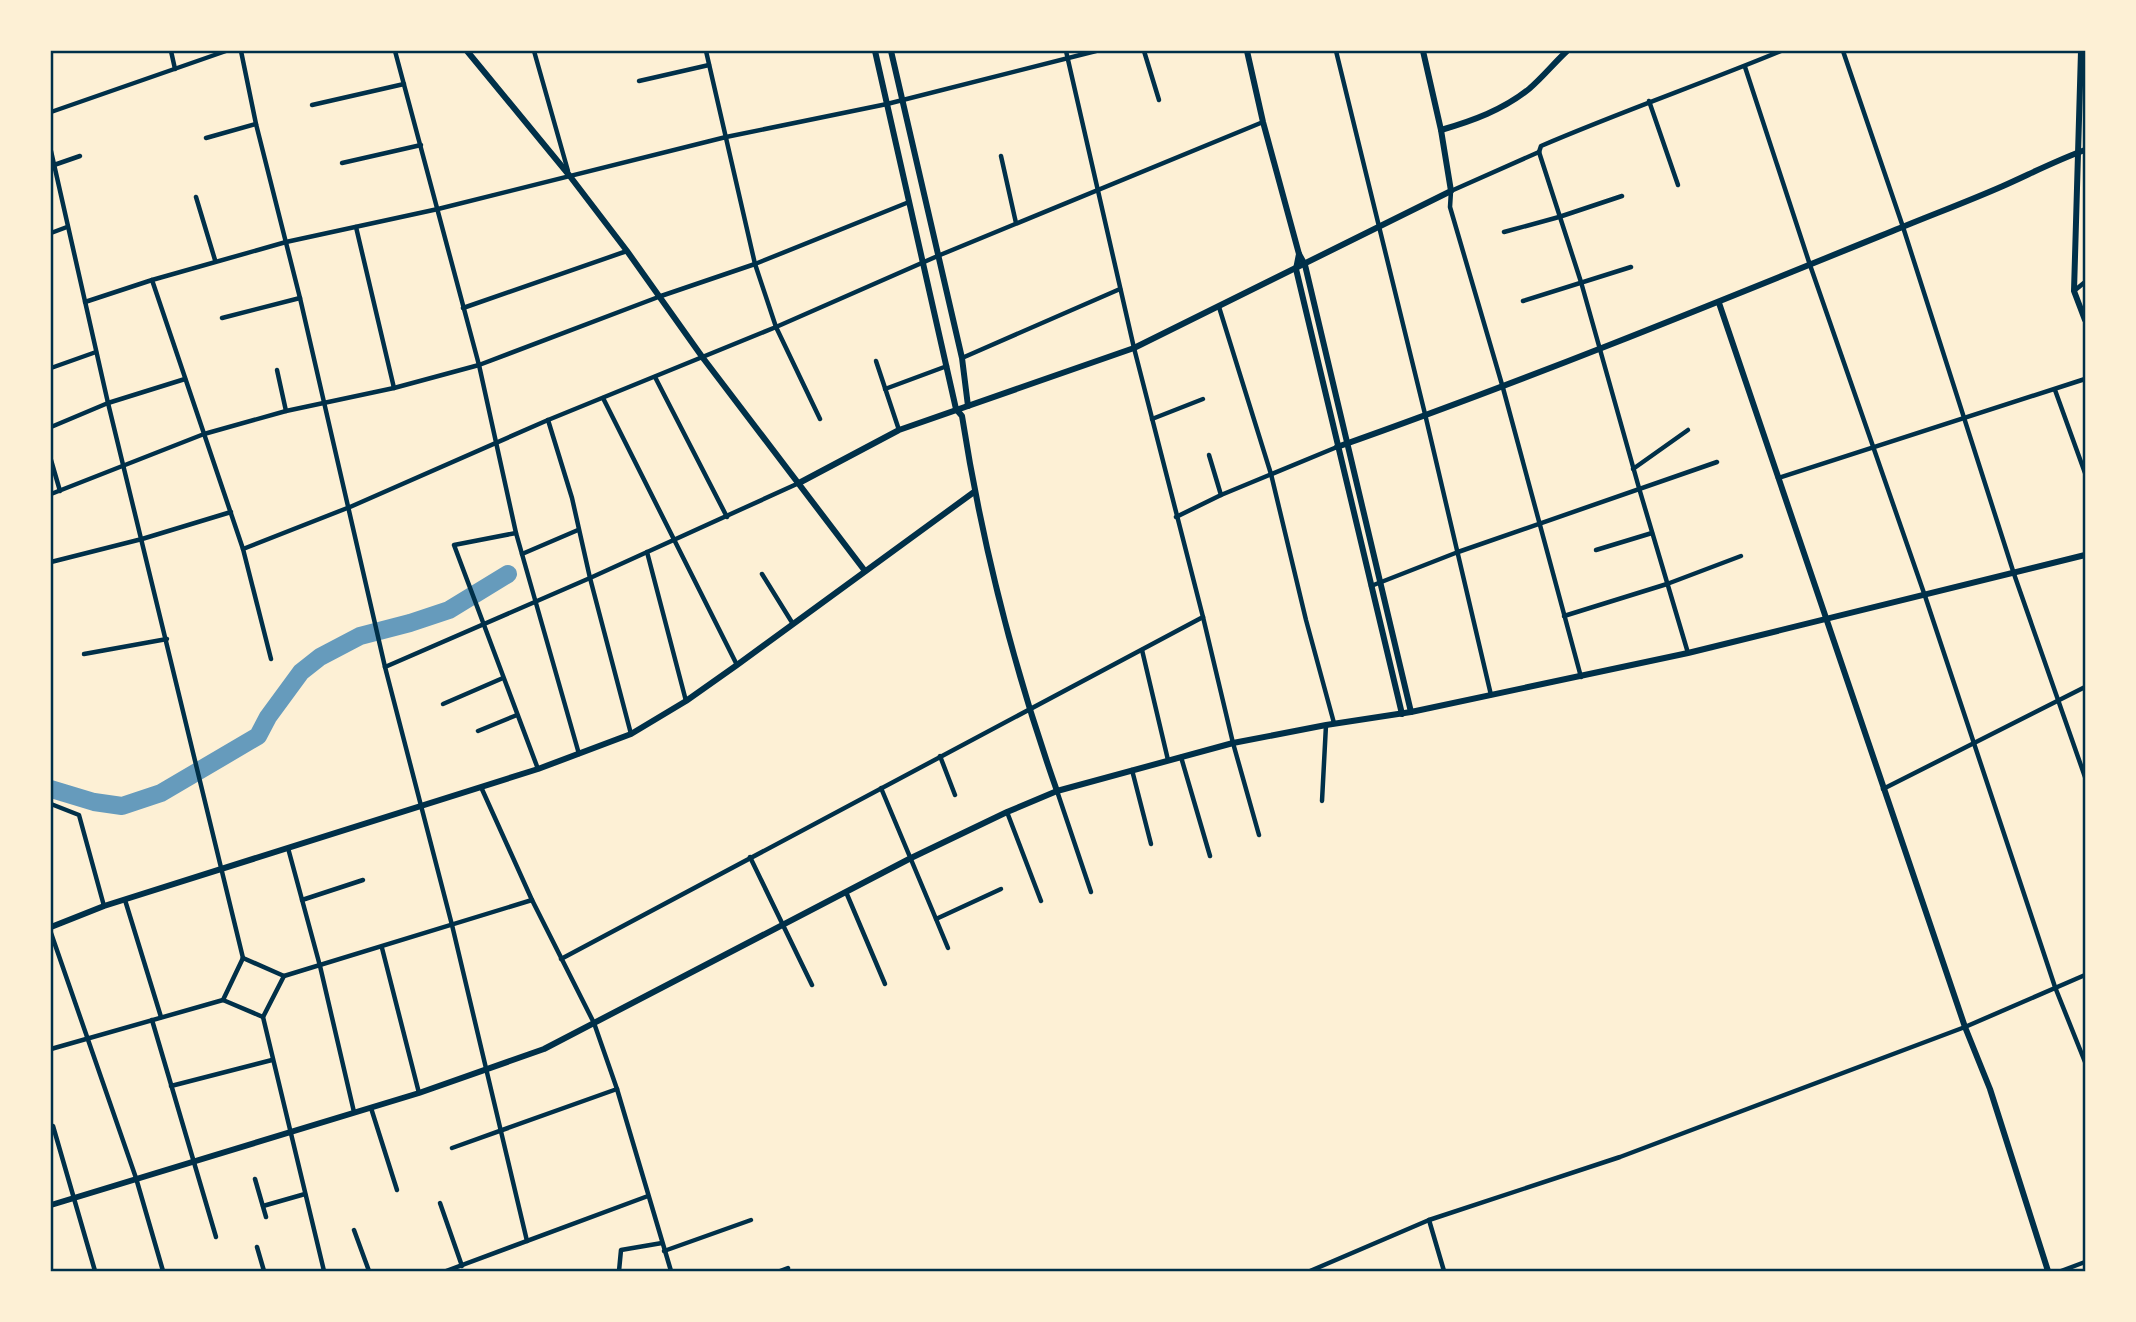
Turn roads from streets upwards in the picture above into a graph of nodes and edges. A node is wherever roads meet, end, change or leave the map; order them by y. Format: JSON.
{"nodes":[{"id":1,"x":171,"y":51,"type":"edge"},
{"id":2,"x":226,"y":51,"type":"edge"},
{"id":3,"x":241,"y":51,"type":"edge"},
{"id":4,"x":396,"y":51,"type":"edge"},
{"id":5,"x":467,"y":51,"type":"edge"},
{"id":6,"x":534,"y":51,"type":"edge"},
{"id":7,"x":706,"y":51,"type":"edge"},
{"id":8,"x":875,"y":51,"type":"edge"},
{"id":9,"x":891,"y":51,"type":"edge"},
{"id":10,"x":1066,"y":51,"type":"edge"},
{"id":11,"x":1096,"y":51,"type":"edge"},
{"id":12,"x":1144,"y":51,"type":"edge"},
{"id":13,"x":1247,"y":51,"type":"edge"},
{"id":14,"x":1336,"y":51,"type":"edge"},
{"id":15,"x":1423,"y":51,"type":"edge"},
{"id":16,"x":1567,"y":51,"type":"edge"},
{"id":17,"x":1762,"y":51,"type":"edge"},
{"id":18,"x":1780,"y":51,"type":"edge"},
{"id":19,"x":1843,"y":51,"type":"edge"},
{"id":20,"x":2081,"y":51,"type":"edge"},
{"id":21,"x":1068,"y":58,"type":"junction"},
{"id":22,"x":1764,"y":58,"type":"junction"},
{"id":23,"x":709,"y":65,"type":"junction"},
{"id":24,"x":1745,"y":66,"type":"junction"},
{"id":25,"x":175,"y":69,"type":"junction"},
{"id":26,"x":639,"y":81,"type":"dead end"},
{"id":27,"x":404,"y":84,"type":"junction"},
{"id":28,"x":902,"y":100,"type":"junction"},
{"id":29,"x":1159,"y":100,"type":"dead end"},
{"id":30,"x":1649,"y":101,"type":"junction"},
{"id":31,"x":887,"y":104,"type":"junction"},
{"id":32,"x":312,"y":105,"type":"dead end"},
{"id":33,"x":51,"y":113,"type":"edge"},
{"id":34,"x":1263,"y":122,"type":"junction"},
{"id":35,"x":256,"y":124,"type":"junction"},
{"id":36,"x":1441,"y":130,"type":"junction"},
{"id":37,"x":726,"y":137,"type":"junction"},
{"id":38,"x":206,"y":138,"type":"dead end"},
{"id":39,"x":421,"y":145,"type":"junction"},
{"id":40,"x":51,"y":151,"type":"edge"},
{"id":41,"x":2082,"y":151,"type":"edge"},
{"id":42,"x":1539,"y":152,"type":"junction"},
{"id":43,"x":80,"y":156,"type":"dead end"},
{"id":44,"x":1001,"y":156,"type":"dead end"},
{"id":45,"x":342,"y":163,"type":"dead end"},
{"id":46,"x":54,"y":165,"type":"junction"},
{"id":47,"x":569,"y":175,"type":"junction"},
{"id":48,"x":1678,"y":185,"type":"dead end"},
{"id":49,"x":1099,"y":189,"type":"junction"},
{"id":50,"x":1451,"y":191,"type":"junction"},
{"id":51,"x":1622,"y":196,"type":"dead end"},
{"id":52,"x":195,"y":197,"type":"dead end"},
{"id":53,"x":909,"y":202,"type":"junction"},
{"id":54,"x":438,"y":209,"type":"junction"},
{"id":55,"x":1559,"y":217,"type":"junction"},
{"id":56,"x":1016,"y":223,"type":"junction"},
{"id":57,"x":67,"y":227,"type":"junction"},
{"id":58,"x":356,"y":227,"type":"junction"},
{"id":59,"x":1903,"y":227,"type":"junction"},
{"id":60,"x":1378,"y":228,"type":"junction"},
{"id":61,"x":1504,"y":232,"type":"dead end"},
{"id":62,"x":51,"y":233,"type":"edge"},
{"id":63,"x":286,"y":242,"type":"junction"},
{"id":64,"x":627,"y":251,"type":"junction"},
{"id":65,"x":1299,"y":254,"type":"junction"},
{"id":66,"x":940,"y":255,"type":"junction"},
{"id":67,"x":215,"y":260,"type":"junction"},
{"id":68,"x":924,"y":261,"type":"junction"},
{"id":69,"x":755,"y":264,"type":"junction"},
{"id":70,"x":1305,"y":265,"type":"junction"},
{"id":71,"x":1810,"y":265,"type":"junction"},
{"id":72,"x":1631,"y":267,"type":"dead end"},
{"id":73,"x":1296,"y":270,"type":"junction"},
{"id":74,"x":152,"y":280,"type":"junction"},
{"id":75,"x":1581,"y":282,"type":"junction"},
{"id":76,"x":2085,"y":282,"type":"edge"},
{"id":77,"x":1120,"y":289,"type":"junction"},
{"id":78,"x":2074,"y":291,"type":"junction"},
{"id":79,"x":661,"y":296,"type":"junction"},
{"id":80,"x":300,"y":298,"type":"junction"},
{"id":81,"x":85,"y":302,"type":"junction"},
{"id":82,"x":1523,"y":302,"type":"dead end"},
{"id":83,"x":1719,"y":303,"type":"junction"},
{"id":84,"x":1219,"y":307,"type":"junction"},
{"id":85,"x":463,"y":308,"type":"junction"},
{"id":86,"x":222,"y":318,"type":"dead end"},
{"id":87,"x":2085,"y":320,"type":"edge"},
{"id":88,"x":776,"y":327,"type":"junction"},
{"id":89,"x":1134,"y":348,"type":"junction"},
{"id":90,"x":1599,"y":349,"type":"junction"},
{"id":91,"x":96,"y":352,"type":"junction"},
{"id":92,"x":703,"y":358,"type":"junction"},
{"id":93,"x":962,"y":358,"type":"junction"},
{"id":94,"x":876,"y":361,"type":"dead end"},
{"id":95,"x":479,"y":365,"type":"junction"},
{"id":96,"x":947,"y":366,"type":"junction"},
{"id":97,"x":51,"y":368,"type":"edge"},
{"id":98,"x":277,"y":370,"type":"dead end"},
{"id":99,"x":655,"y":377,"type":"junction"},
{"id":100,"x":185,"y":379,"type":"junction"},
{"id":101,"x":2085,"y":379,"type":"edge"},
{"id":102,"x":394,"y":388,"type":"junction"},
{"id":103,"x":1503,"y":388,"type":"junction"},
{"id":104,"x":886,"y":389,"type":"junction"},
{"id":105,"x":2054,"y":390,"type":"junction"},
{"id":106,"x":603,"y":398,"type":"junction"},
{"id":107,"x":1203,"y":399,"type":"dead end"},
{"id":108,"x":324,"y":402,"type":"junction"},
{"id":109,"x":108,"y":403,"type":"junction"},
{"id":110,"x":969,"y":405,"type":"junction"},
{"id":111,"x":956,"y":409,"type":"junction"},
{"id":112,"x":286,"y":411,"type":"junction"},
{"id":113,"x":1425,"y":414,"type":"junction"},
{"id":114,"x":962,"y":416,"type":"junction"},
{"id":115,"x":820,"y":419,"type":"dead end"},
{"id":116,"x":1152,"y":419,"type":"junction"},
{"id":117,"x":1966,"y":419,"type":"junction"},
{"id":118,"x":548,"y":420,"type":"junction"},
{"id":119,"x":51,"y":427,"type":"edge"},
{"id":120,"x":899,"y":429,"type":"junction"},
{"id":121,"x":1688,"y":430,"type":"dead end"},
{"id":122,"x":204,"y":434,"type":"junction"},
{"id":123,"x":496,"y":442,"type":"junction"},
{"id":124,"x":1347,"y":444,"type":"junction"},
{"id":125,"x":1337,"y":447,"type":"junction"},
{"id":126,"x":1873,"y":449,"type":"junction"},
{"id":127,"x":1209,"y":455,"type":"dead end"},
{"id":128,"x":51,"y":460,"type":"edge"},
{"id":129,"x":1717,"y":462,"type":"dead end"},
{"id":130,"x":125,"y":466,"type":"junction"},
{"id":131,"x":1633,"y":469,"type":"junction"},
{"id":132,"x":2085,"y":473,"type":"edge"},
{"id":133,"x":1271,"y":474,"type":"junction"},
{"id":134,"x":1778,"y":478,"type":"junction"},
{"id":135,"x":799,"y":483,"type":"junction"},
{"id":136,"x":1639,"y":488,"type":"junction"},
{"id":137,"x":61,"y":491,"type":"junction"},
{"id":138,"x":974,"y":492,"type":"junction"},
{"id":139,"x":51,"y":494,"type":"edge"},
{"id":140,"x":1222,"y":495,"type":"junction"},
{"id":141,"x":350,"y":507,"type":"junction"},
{"id":142,"x":231,"y":512,"type":"junction"},
{"id":143,"x":727,"y":517,"type":"junction"},
{"id":144,"x":1176,"y":517,"type":"junction"},
{"id":145,"x":1539,"y":525,"type":"junction"},
{"id":146,"x":578,"y":530,"type":"junction"},
{"id":147,"x":516,"y":533,"type":"junction"},
{"id":148,"x":1652,"y":533,"type":"junction"},
{"id":149,"x":142,"y":539,"type":"junction"},
{"id":150,"x":674,"y":540,"type":"junction"},
{"id":151,"x":243,"y":549,"type":"junction"},
{"id":152,"x":1596,"y":550,"type":"dead end"},
{"id":153,"x":647,"y":552,"type":"junction"},
{"id":154,"x":1458,"y":552,"type":"junction"},
{"id":155,"x":522,"y":554,"type":"junction"},
{"id":156,"x":2085,"y":555,"type":"edge"},
{"id":157,"x":1741,"y":556,"type":"dead end"},
{"id":158,"x":51,"y":562,"type":"edge"},
{"id":159,"x":865,"y":571,"type":"junction"},
{"id":160,"x":762,"y":574,"type":"dead end"},
{"id":161,"x":2014,"y":574,"type":"junction"},
{"id":162,"x":590,"y":578,"type":"junction"},
{"id":163,"x":1381,"y":583,"type":"junction"},
{"id":164,"x":1667,"y":584,"type":"junction"},
{"id":165,"x":1370,"y":587,"type":"junction"},
{"id":166,"x":1925,"y":596,"type":"junction"},
{"id":167,"x":535,"y":602,"type":"junction"},
{"id":168,"x":1564,"y":616,"type":"junction"},
{"id":169,"x":1203,"y":617,"type":"junction"},
{"id":170,"x":1826,"y":620,"type":"junction"},
{"id":171,"x":482,"y":624,"type":"junction"},
{"id":172,"x":794,"y":625,"type":"junction"},
{"id":173,"x":167,"y":639,"type":"junction"},
{"id":174,"x":1142,"y":650,"type":"junction"},
{"id":175,"x":1688,"y":653,"type":"junction"},
{"id":176,"x":84,"y":654,"type":"dead end"},
{"id":177,"x":271,"y":659,"type":"dead end"},
{"id":178,"x":737,"y":665,"type":"junction"},
{"id":179,"x":385,"y":667,"type":"junction"},
{"id":180,"x":1581,"y":677,"type":"junction"},
{"id":181,"x":503,"y":678,"type":"junction"},
{"id":182,"x":2085,"y":687,"type":"edge"},
{"id":183,"x":1491,"y":696,"type":"junction"},
{"id":184,"x":686,"y":701,"type":"junction"},
{"id":185,"x":2059,"y":701,"type":"junction"},
{"id":186,"x":443,"y":704,"type":"dead end"},
{"id":187,"x":1028,"y":709,"type":"junction"},
{"id":188,"x":1411,"y":712,"type":"junction"},
{"id":189,"x":1402,"y":714,"type":"junction"},
{"id":190,"x":517,"y":715,"type":"junction"},
{"id":191,"x":1334,"y":723,"type":"junction"},
{"id":192,"x":1326,"y":725,"type":"junction"},
{"id":193,"x":478,"y":731,"type":"dead end"},
{"id":194,"x":631,"y":734,"type":"junction"},
{"id":195,"x":1233,"y":744,"type":"junction"},
{"id":196,"x":1974,"y":745,"type":"junction"},
{"id":197,"x":579,"y":755,"type":"junction"},
{"id":198,"x":940,"y":757,"type":"junction"},
{"id":199,"x":1181,"y":757,"type":"junction"},
{"id":200,"x":1168,"y":760,"type":"junction"},
{"id":201,"x":538,"y":769,"type":"junction"},
{"id":202,"x":1131,"y":769,"type":"junction"},
{"id":203,"x":2085,"y":777,"type":"edge"},
{"id":204,"x":481,"y":787,"type":"junction"},
{"id":205,"x":881,"y":788,"type":"junction"},
{"id":206,"x":1883,"y":789,"type":"junction"},
{"id":207,"x":1057,"y":791,"type":"junction"},
{"id":208,"x":955,"y":794,"type":"dead end"},
{"id":209,"x":1322,"y":801,"type":"dead end"},
{"id":210,"x":51,"y":804,"type":"edge"},
{"id":211,"x":422,"y":806,"type":"junction"},
{"id":212,"x":1007,"y":811,"type":"junction"},
{"id":213,"x":1259,"y":835,"type":"dead end"},
{"id":214,"x":1152,"y":844,"type":"dead end"},
{"id":215,"x":288,"y":847,"type":"junction"},
{"id":216,"x":1210,"y":856,"type":"dead end"},
{"id":217,"x":750,"y":857,"type":"junction"},
{"id":218,"x":911,"y":858,"type":"junction"},
{"id":219,"x":222,"y":868,"type":"junction"},
{"id":220,"x":363,"y":880,"type":"dead end"},
{"id":221,"x":1001,"y":889,"type":"dead end"},
{"id":222,"x":846,"y":892,"type":"junction"},
{"id":223,"x":1091,"y":892,"type":"dead end"},
{"id":224,"x":125,"y":900,"type":"junction"},
{"id":225,"x":302,"y":900,"type":"junction"},
{"id":226,"x":532,"y":900,"type":"junction"},
{"id":227,"x":1041,"y":901,"type":"dead end"},
{"id":228,"x":104,"y":906,"type":"junction"},
{"id":229,"x":936,"y":919,"type":"junction"},
{"id":230,"x":452,"y":925,"type":"junction"},
{"id":231,"x":783,"y":925,"type":"junction"},
{"id":232,"x":51,"y":927,"type":"edge"},
{"id":233,"x":51,"y":933,"type":"edge"},
{"id":234,"x":382,"y":948,"type":"junction"},
{"id":235,"x":948,"y":948,"type":"dead end"},
{"id":236,"x":243,"y":958,"type":"junction"},
{"id":237,"x":561,"y":959,"type":"junction"},
{"id":238,"x":320,"y":966,"type":"junction"},
{"id":239,"x":2085,"y":975,"type":"edge"},
{"id":240,"x":284,"y":976,"type":"junction"},
{"id":241,"x":885,"y":984,"type":"dead end"},
{"id":242,"x":812,"y":985,"type":"dead end"},
{"id":243,"x":2055,"y":987,"type":"junction"},
{"id":244,"x":223,"y":1000,"type":"junction"},
{"id":245,"x":161,"y":1017,"type":"junction"},
{"id":246,"x":263,"y":1017,"type":"junction"},
{"id":247,"x":152,"y":1020,"type":"junction"},
{"id":248,"x":594,"y":1023,"type":"junction"},
{"id":249,"x":1965,"y":1027,"type":"junction"},
{"id":250,"x":86,"y":1039,"type":"junction"},
{"id":251,"x":51,"y":1049,"type":"edge"},
{"id":252,"x":272,"y":1060,"type":"junction"},
{"id":253,"x":2085,"y":1062,"type":"edge"},
{"id":254,"x":485,"y":1070,"type":"junction"},
{"id":255,"x":171,"y":1087,"type":"junction"},
{"id":256,"x":617,"y":1089,"type":"junction"},
{"id":257,"x":419,"y":1093,"type":"junction"},
{"id":258,"x":370,"y":1107,"type":"junction"},
{"id":259,"x":354,"y":1112,"type":"junction"},
{"id":260,"x":53,"y":1126,"type":"dead end"},
{"id":261,"x":499,"y":1131,"type":"junction"},
{"id":262,"x":290,"y":1132,"type":"junction"},
{"id":263,"x":452,"y":1148,"type":"dead end"},
{"id":264,"x":194,"y":1161,"type":"junction"},
{"id":265,"x":136,"y":1178,"type":"junction"},
{"id":266,"x":255,"y":1179,"type":"dead end"},
{"id":267,"x":397,"y":1190,"type":"dead end"},
{"id":268,"x":306,"y":1194,"type":"junction"},
{"id":269,"x":648,"y":1196,"type":"junction"},
{"id":270,"x":74,"y":1198,"type":"junction"},
{"id":271,"x":440,"y":1203,"type":"dead end"},
{"id":272,"x":51,"y":1205,"type":"edge"},
{"id":273,"x":263,"y":1206,"type":"junction"},
{"id":274,"x":266,"y":1217,"type":"dead end"},
{"id":275,"x":751,"y":1220,"type":"dead end"},
{"id":276,"x":1429,"y":1220,"type":"junction"},
{"id":277,"x":354,"y":1230,"type":"dead end"},
{"id":278,"x":216,"y":1237,"type":"dead end"},
{"id":279,"x":527,"y":1241,"type":"junction"},
{"id":280,"x":662,"y":1243,"type":"junction"},
{"id":281,"x":257,"y":1247,"type":"dead end"},
{"id":282,"x":664,"y":1251,"type":"junction"},
{"id":283,"x":2085,"y":1262,"type":"edge"},
{"id":284,"x":462,"y":1266,"type":"junction"},
{"id":285,"x":788,"y":1268,"type":"dead end"},
{"id":286,"x":95,"y":1271,"type":"edge"},
{"id":287,"x":163,"y":1271,"type":"edge"},
{"id":288,"x":264,"y":1271,"type":"edge"},
{"id":289,"x":324,"y":1271,"type":"edge"},
{"id":290,"x":369,"y":1271,"type":"edge"},
{"id":291,"x":446,"y":1271,"type":"edge"},
{"id":292,"x":620,"y":1271,"type":"edge"},
{"id":293,"x":671,"y":1271,"type":"edge"},
{"id":294,"x":780,"y":1271,"type":"edge"},
{"id":295,"x":1310,"y":1271,"type":"edge"},
{"id":296,"x":1444,"y":1271,"type":"edge"},
{"id":297,"x":2048,"y":1271,"type":"edge"},
{"id":298,"x":2061,"y":1271,"type":"edge"}],
"edges":[{"from":1,"to":25,"type":"street"},
{"from":2,"to":25,"type":"street"},
{"from":3,"to":35,"type":"street"},
{"from":4,"to":27,"type":"street"},
{"from":5,"to":47,"type":"street"},
{"from":6,"to":47,"type":"street"},
{"from":7,"to":23,"type":"street"},
{"from":8,"to":31,"type":"street"},
{"from":9,"to":28,"type":"street"},
{"from":10,"to":21,"type":"street"},
{"from":11,"to":21,"type":"street"},
{"from":12,"to":29,"type":"street"},
{"from":13,"to":34,"type":"street"},
{"from":14,"to":60,"type":"street"},
{"from":15,"to":36,"type":"street"},
{"from":16,"to":36,"type":"street"},
{"from":17,"to":22,"type":"street"},
{"from":18,"to":22,"type":"street"},
{"from":19,"to":59,"type":"street"},
{"from":20,"to":41,"type":"street"},
{"from":21,"to":28,"type":"street"},
{"from":21,"to":49,"type":"street"},
{"from":22,"to":24,"type":"street"},
{"from":23,"to":26,"type":"street"},
{"from":23,"to":37,"type":"street"},
{"from":24,"to":30,"type":"street"},
{"from":24,"to":71,"type":"street"},
{"from":25,"to":33,"type":"street"},
{"from":27,"to":32,"type":"street"},
{"from":27,"to":39,"type":"street"},
{"from":28,"to":31,"type":"street"},
{"from":28,"to":66,"type":"street"},
{"from":30,"to":42,"type":"street"},
{"from":30,"to":48,"type":"street"},
{"from":31,"to":37,"type":"street"},
{"from":31,"to":53,"type":"street"},
{"from":34,"to":49,"type":"street"},
{"from":34,"to":65,"type":"street"},
{"from":35,"to":38,"type":"street"},
{"from":35,"to":63,"type":"street"},
{"from":36,"to":50,"type":"street"},
{"from":37,"to":47,"type":"street"},
{"from":37,"to":69,"type":"street"},
{"from":39,"to":45,"type":"street"},
{"from":39,"to":54,"type":"street"},
{"from":40,"to":46,"type":"street"},
{"from":41,"to":59,"type":"street"},
{"from":41,"to":78,"type":"street"},
{"from":42,"to":50,"type":"street"},
{"from":42,"to":55,"type":"street"},
{"from":43,"to":46,"type":"street"},
{"from":44,"to":56,"type":"street"},
{"from":46,"to":57,"type":"street"},
{"from":47,"to":54,"type":"street"},
{"from":47,"to":64,"type":"street"},
{"from":49,"to":56,"type":"street"},
{"from":49,"to":77,"type":"street"},
{"from":50,"to":60,"type":"street"},
{"from":50,"to":103,"type":"street"},
{"from":51,"to":55,"type":"street"},
{"from":52,"to":67,"type":"street"},
{"from":53,"to":68,"type":"street"},
{"from":53,"to":69,"type":"street"},
{"from":54,"to":58,"type":"street"},
{"from":54,"to":85,"type":"street"},
{"from":55,"to":61,"type":"street"},
{"from":55,"to":75,"type":"street"},
{"from":56,"to":66,"type":"street"},
{"from":57,"to":62,"type":"street"},
{"from":57,"to":81,"type":"street"},
{"from":58,"to":63,"type":"street"},
{"from":58,"to":102,"type":"street"},
{"from":59,"to":71,"type":"street"},
{"from":59,"to":117,"type":"street"},
{"from":60,"to":70,"type":"street"},
{"from":60,"to":113,"type":"street"},
{"from":63,"to":67,"type":"street"},
{"from":63,"to":80,"type":"street"},
{"from":64,"to":79,"type":"street"},
{"from":64,"to":85,"type":"street"},
{"from":65,"to":70,"type":"street"},
{"from":65,"to":73,"type":"street"},
{"from":66,"to":68,"type":"street"},
{"from":66,"to":93,"type":"street"},
{"from":67,"to":74,"type":"street"},
{"from":68,"to":88,"type":"street"},
{"from":68,"to":96,"type":"street"},
{"from":69,"to":79,"type":"street"},
{"from":69,"to":88,"type":"street"},
{"from":70,"to":73,"type":"street"},
{"from":70,"to":124,"type":"street"},
{"from":71,"to":83,"type":"street"},
{"from":71,"to":126,"type":"street"},
{"from":72,"to":75,"type":"street"},
{"from":73,"to":84,"type":"street"},
{"from":73,"to":125,"type":"street"},
{"from":74,"to":81,"type":"street"},
{"from":74,"to":100,"type":"street"},
{"from":75,"to":82,"type":"street"},
{"from":75,"to":90,"type":"street"},
{"from":76,"to":78,"type":"street"},
{"from":77,"to":89,"type":"street"},
{"from":77,"to":93,"type":"street"},
{"from":78,"to":87,"type":"street"},
{"from":79,"to":92,"type":"street"},
{"from":79,"to":95,"type":"street"},
{"from":80,"to":86,"type":"street"},
{"from":80,"to":108,"type":"street"},
{"from":81,"to":91,"type":"street"},
{"from":83,"to":90,"type":"street"},
{"from":83,"to":134,"type":"street"},
{"from":84,"to":89,"type":"street"},
{"from":84,"to":133,"type":"street"},
{"from":85,"to":95,"type":"street"},
{"from":88,"to":92,"type":"street"},
{"from":88,"to":115,"type":"street"},
{"from":89,"to":110,"type":"street"},
{"from":89,"to":116,"type":"street"},
{"from":90,"to":103,"type":"street"},
{"from":90,"to":131,"type":"street"},
{"from":91,"to":97,"type":"street"},
{"from":91,"to":109,"type":"street"},
{"from":92,"to":99,"type":"street"},
{"from":92,"to":135,"type":"street"},
{"from":93,"to":110,"type":"street"},
{"from":94,"to":104,"type":"street"},
{"from":95,"to":102,"type":"street"},
{"from":95,"to":123,"type":"street"},
{"from":96,"to":104,"type":"street"},
{"from":96,"to":111,"type":"street"},
{"from":98,"to":112,"type":"street"},
{"from":99,"to":106,"type":"street"},
{"from":99,"to":143,"type":"street"},
{"from":100,"to":109,"type":"street"},
{"from":100,"to":122,"type":"street"},
{"from":101,"to":105,"type":"street"},
{"from":102,"to":108,"type":"street"},
{"from":103,"to":113,"type":"street"},
{"from":103,"to":145,"type":"street"},
{"from":104,"to":120,"type":"street"},
{"from":105,"to":117,"type":"street"},
{"from":105,"to":132,"type":"street"},
{"from":106,"to":118,"type":"street"},
{"from":106,"to":150,"type":"street"},
{"from":107,"to":116,"type":"street"},
{"from":108,"to":112,"type":"street"},
{"from":108,"to":141,"type":"street"},
{"from":109,"to":119,"type":"street"},
{"from":109,"to":130,"type":"street"},
{"from":110,"to":111,"type":"street"},
{"from":110,"to":114,"type":"street"},
{"from":111,"to":114,"type":"street"},
{"from":111,"to":120,"type":"street"},
{"from":112,"to":122,"type":"street"},
{"from":113,"to":124,"type":"street"},
{"from":113,"to":154,"type":"street"},
{"from":114,"to":138,"type":"street"},
{"from":116,"to":144,"type":"street"},
{"from":117,"to":126,"type":"street"},
{"from":117,"to":161,"type":"street"},
{"from":118,"to":123,"type":"street"},
{"from":118,"to":146,"type":"street"},
{"from":120,"to":135,"type":"street"},
{"from":121,"to":131,"type":"street"},
{"from":122,"to":130,"type":"street"},
{"from":122,"to":142,"type":"street"},
{"from":123,"to":141,"type":"street"},
{"from":123,"to":147,"type":"street"},
{"from":124,"to":125,"type":"street"},
{"from":124,"to":163,"type":"street"},
{"from":125,"to":133,"type":"street"},
{"from":125,"to":165,"type":"street"},
{"from":126,"to":134,"type":"street"},
{"from":126,"to":166,"type":"street"},
{"from":127,"to":140,"type":"street"},
{"from":128,"to":137,"type":"street"},
{"from":129,"to":136,"type":"street"},
{"from":130,"to":137,"type":"street"},
{"from":130,"to":149,"type":"street"},
{"from":131,"to":136,"type":"street"},
{"from":133,"to":140,"type":"street"},
{"from":133,"to":191,"type":"street"},
{"from":134,"to":170,"type":"street"},
{"from":135,"to":143,"type":"street"},
{"from":135,"to":159,"type":"street"},
{"from":136,"to":145,"type":"street"},
{"from":136,"to":148,"type":"street"},
{"from":137,"to":139,"type":"street"},
{"from":138,"to":159,"type":"street"},
{"from":138,"to":187,"type":"street"},
{"from":140,"to":144,"type":"street"},
{"from":141,"to":151,"type":"street"},
{"from":141,"to":179,"type":"street"},
{"from":142,"to":149,"type":"street"},
{"from":142,"to":151,"type":"street"},
{"from":143,"to":150,"type":"street"},
{"from":144,"to":169,"type":"street"},
{"from":145,"to":154,"type":"street"},
{"from":145,"to":168,"type":"street"},
{"from":146,"to":155,"type":"street"},
{"from":146,"to":162,"type":"street"},
{"from":147,"to":155,"type":"street"},
{"from":147,"to":171,"type":"street"},
{"from":148,"to":152,"type":"street"},
{"from":148,"to":164,"type":"street"},
{"from":149,"to":158,"type":"street"},
{"from":149,"to":173,"type":"street"},
{"from":150,"to":153,"type":"street"},
{"from":150,"to":178,"type":"street"},
{"from":151,"to":177,"type":"street"},
{"from":153,"to":162,"type":"street"},
{"from":153,"to":184,"type":"street"},
{"from":154,"to":163,"type":"street"},
{"from":154,"to":183,"type":"street"},
{"from":155,"to":167,"type":"street"},
{"from":156,"to":161,"type":"street"},
{"from":157,"to":164,"type":"street"},
{"from":159,"to":172,"type":"street"},
{"from":160,"to":172,"type":"street"},
{"from":161,"to":166,"type":"street"},
{"from":161,"to":185,"type":"street"},
{"from":162,"to":167,"type":"street"},
{"from":162,"to":194,"type":"street"},
{"from":163,"to":165,"type":"street"},
{"from":163,"to":188,"type":"street"},
{"from":164,"to":168,"type":"street"},
{"from":164,"to":175,"type":"street"},
{"from":165,"to":189,"type":"street"},
{"from":166,"to":170,"type":"street"},
{"from":166,"to":196,"type":"street"},
{"from":167,"to":171,"type":"street"},
{"from":167,"to":197,"type":"street"},
{"from":168,"to":180,"type":"street"},
{"from":169,"to":174,"type":"street"},
{"from":169,"to":195,"type":"street"},
{"from":170,"to":175,"type":"street"},
{"from":170,"to":206,"type":"street"},
{"from":171,"to":179,"type":"street"},
{"from":171,"to":181,"type":"street"},
{"from":172,"to":178,"type":"street"},
{"from":173,"to":176,"type":"street"},
{"from":173,"to":219,"type":"street"},
{"from":174,"to":187,"type":"street"},
{"from":174,"to":200,"type":"street"},
{"from":175,"to":180,"type":"street"},
{"from":178,"to":184,"type":"street"},
{"from":179,"to":211,"type":"street"},
{"from":180,"to":183,"type":"street"},
{"from":181,"to":186,"type":"street"},
{"from":181,"to":190,"type":"street"},
{"from":182,"to":185,"type":"street"},
{"from":183,"to":188,"type":"street"},
{"from":184,"to":194,"type":"street"},
{"from":185,"to":196,"type":"street"},
{"from":185,"to":203,"type":"street"},
{"from":187,"to":198,"type":"street"},
{"from":187,"to":207,"type":"street"},
{"from":188,"to":189,"type":"street"},
{"from":189,"to":191,"type":"street"},
{"from":190,"to":193,"type":"street"},
{"from":190,"to":201,"type":"street"},
{"from":191,"to":192,"type":"street"},
{"from":192,"to":195,"type":"street"},
{"from":192,"to":209,"type":"street"},
{"from":194,"to":197,"type":"street"},
{"from":195,"to":199,"type":"street"},
{"from":195,"to":213,"type":"street"},
{"from":196,"to":206,"type":"street"},
{"from":196,"to":243,"type":"street"},
{"from":197,"to":201,"type":"street"},
{"from":198,"to":205,"type":"street"},
{"from":198,"to":208,"type":"street"},
{"from":199,"to":200,"type":"street"},
{"from":199,"to":216,"type":"street"},
{"from":200,"to":202,"type":"street"},
{"from":201,"to":204,"type":"street"},
{"from":202,"to":207,"type":"street"},
{"from":202,"to":214,"type":"street"},
{"from":204,"to":211,"type":"street"},
{"from":204,"to":226,"type":"street"},
{"from":205,"to":217,"type":"street"},
{"from":205,"to":218,"type":"street"},
{"from":206,"to":249,"type":"street"},
{"from":207,"to":212,"type":"street"},
{"from":207,"to":223,"type":"street"},
{"from":210,"to":228,"type":"street"},
{"from":211,"to":215,"type":"street"},
{"from":211,"to":230,"type":"street"},
{"from":212,"to":218,"type":"street"},
{"from":212,"to":227,"type":"street"},
{"from":215,"to":219,"type":"street"},
{"from":215,"to":225,"type":"street"},
{"from":217,"to":231,"type":"street"},
{"from":217,"to":237,"type":"street"},
{"from":218,"to":222,"type":"street"},
{"from":218,"to":229,"type":"street"},
{"from":219,"to":224,"type":"street"},
{"from":219,"to":236,"type":"street"},
{"from":220,"to":225,"type":"street"},
{"from":221,"to":229,"type":"street"},
{"from":222,"to":231,"type":"street"},
{"from":222,"to":241,"type":"street"},
{"from":224,"to":228,"type":"street"},
{"from":224,"to":245,"type":"street"},
{"from":225,"to":238,"type":"street"},
{"from":226,"to":230,"type":"street"},
{"from":226,"to":237,"type":"street"},
{"from":228,"to":232,"type":"street"},
{"from":229,"to":235,"type":"street"},
{"from":230,"to":234,"type":"street"},
{"from":230,"to":254,"type":"street"},
{"from":231,"to":242,"type":"street"},
{"from":231,"to":248,"type":"street"},
{"from":233,"to":250,"type":"street"},
{"from":234,"to":238,"type":"street"},
{"from":234,"to":257,"type":"street"},
{"from":236,"to":240,"type":"street"},
{"from":236,"to":244,"type":"street"},
{"from":237,"to":248,"type":"street"},
{"from":238,"to":240,"type":"street"},
{"from":238,"to":259,"type":"street"},
{"from":239,"to":243,"type":"street"},
{"from":240,"to":246,"type":"street"},
{"from":243,"to":249,"type":"street"},
{"from":243,"to":253,"type":"street"},
{"from":244,"to":245,"type":"street"},
{"from":244,"to":246,"type":"street"},
{"from":245,"to":247,"type":"street"},
{"from":246,"to":252,"type":"street"},
{"from":247,"to":250,"type":"street"},
{"from":247,"to":255,"type":"street"},
{"from":248,"to":254,"type":"street"},
{"from":248,"to":256,"type":"street"},
{"from":249,"to":276,"type":"street"},
{"from":249,"to":297,"type":"street"},
{"from":250,"to":251,"type":"street"},
{"from":250,"to":265,"type":"street"},
{"from":252,"to":255,"type":"street"},
{"from":252,"to":262,"type":"street"},
{"from":254,"to":257,"type":"street"},
{"from":254,"to":261,"type":"street"},
{"from":255,"to":264,"type":"street"},
{"from":256,"to":261,"type":"street"},
{"from":256,"to":269,"type":"street"},
{"from":257,"to":258,"type":"street"},
{"from":258,"to":259,"type":"street"},
{"from":258,"to":267,"type":"street"},
{"from":259,"to":262,"type":"street"},
{"from":260,"to":270,"type":"street"},
{"from":261,"to":263,"type":"street"},
{"from":261,"to":279,"type":"street"},
{"from":262,"to":264,"type":"street"},
{"from":262,"to":268,"type":"street"},
{"from":264,"to":265,"type":"street"},
{"from":264,"to":278,"type":"street"},
{"from":265,"to":270,"type":"street"},
{"from":265,"to":287,"type":"street"},
{"from":266,"to":273,"type":"street"},
{"from":268,"to":273,"type":"street"},
{"from":268,"to":289,"type":"street"},
{"from":269,"to":279,"type":"street"},
{"from":269,"to":280,"type":"street"},
{"from":270,"to":272,"type":"street"},
{"from":270,"to":286,"type":"street"},
{"from":271,"to":284,"type":"street"},
{"from":273,"to":274,"type":"street"},
{"from":275,"to":282,"type":"street"},
{"from":276,"to":295,"type":"street"},
{"from":276,"to":296,"type":"street"},
{"from":277,"to":290,"type":"street"},
{"from":279,"to":284,"type":"street"},
{"from":280,"to":282,"type":"street"},
{"from":280,"to":292,"type":"street"},
{"from":281,"to":288,"type":"street"},
{"from":282,"to":293,"type":"street"},
{"from":283,"to":298,"type":"street"},
{"from":284,"to":291,"type":"street"},
{"from":285,"to":294,"type":"street"}]}
